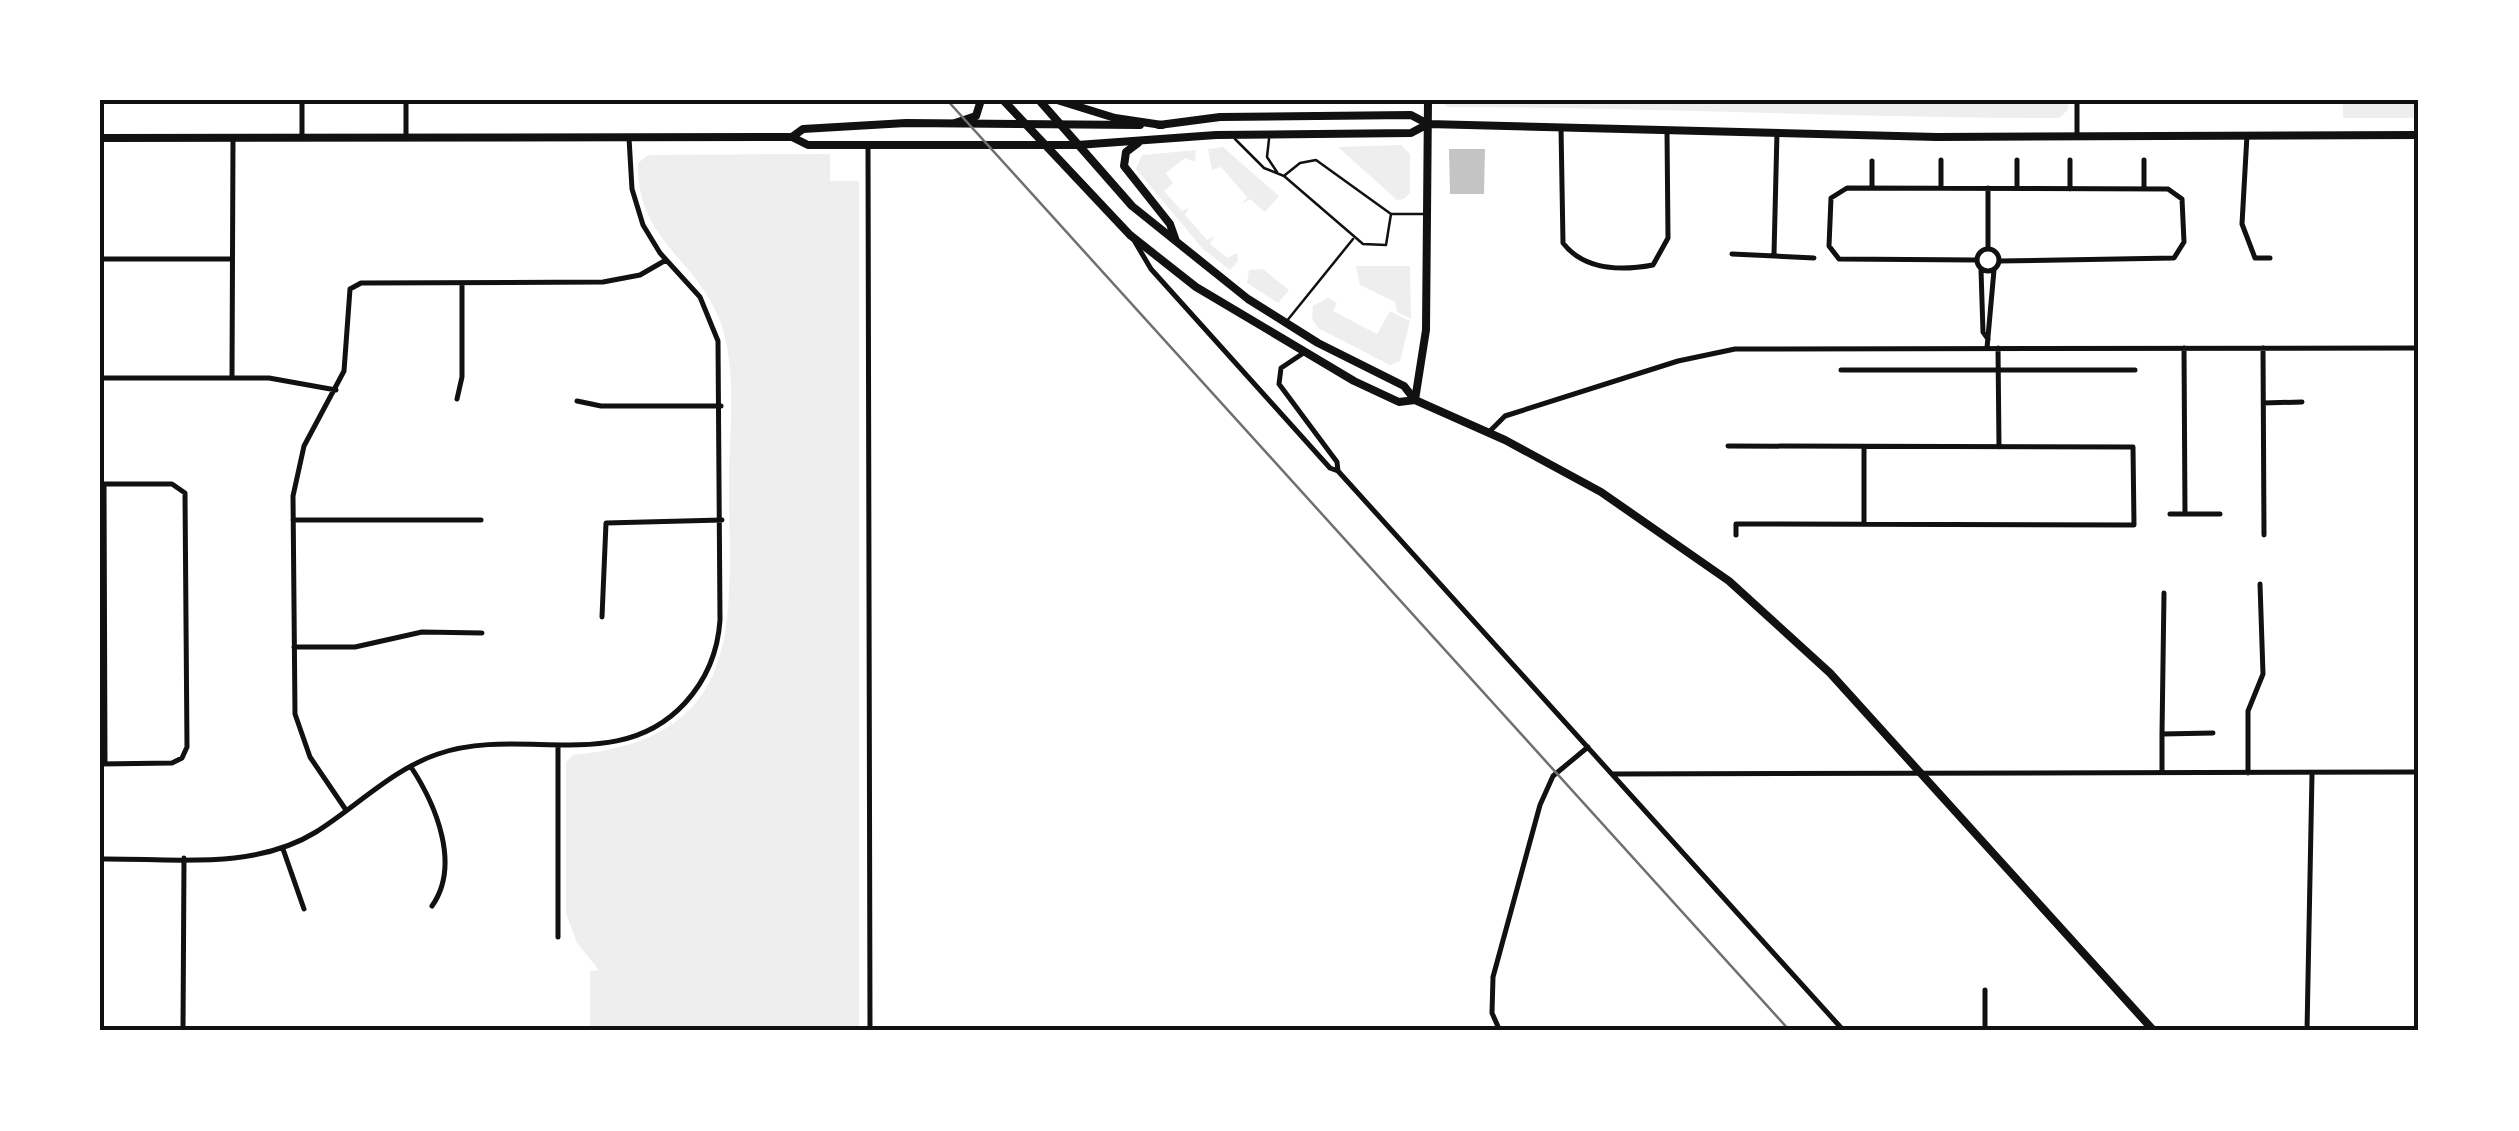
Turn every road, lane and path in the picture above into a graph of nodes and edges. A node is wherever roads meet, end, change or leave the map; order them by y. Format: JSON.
{"nodes":[{"id":1,"x":302,"y":100,"type":"edge"},
{"id":2,"x":406,"y":100,"type":"edge"},
{"id":3,"x":981,"y":100,"type":"edge"},
{"id":4,"x":1003,"y":100,"type":"edge"},
{"id":5,"x":1039,"y":100,"type":"edge"},
{"id":6,"x":1057,"y":100,"type":"edge"},
{"id":7,"x":1428,"y":100,"type":"edge"},
{"id":8,"x":2077,"y":100,"type":"edge"},
{"id":9,"x":955,"y":123,"type":"junction"},
{"id":10,"x":1024,"y":123,"type":"junction"},
{"id":11,"x":1060,"y":124,"type":"junction"},
{"id":12,"x":1162,"y":124,"type":"junction"},
{"id":13,"x":1428,"y":124,"type":"junction"},
{"id":14,"x":1561,"y":127,"type":"junction"},
{"id":15,"x":1668,"y":128,"type":"junction"},
{"id":16,"x":1777,"y":130,"type":"junction"},
{"id":17,"x":1271,"y":134,"type":"junction"},
{"id":18,"x":1230,"y":135,"type":"junction"},
{"id":19,"x":2247,"y":135,"type":"junction"},
{"id":20,"x":2077,"y":136,"type":"junction"},
{"id":21,"x":2419,"y":136,"type":"edge"},
{"id":22,"x":629,"y":137,"type":"junction"},
{"id":23,"x":792,"y":137,"type":"junction"},
{"id":24,"x":100,"y":138,"type":"edge"},
{"id":25,"x":233,"y":138,"type":"junction"},
{"id":26,"x":302,"y":138,"type":"junction"},
{"id":27,"x":406,"y":138,"type":"junction"},
{"id":28,"x":1138,"y":142,"type":"junction"},
{"id":29,"x":868,"y":145,"type":"junction"},
{"id":30,"x":1044,"y":146,"type":"junction"},
{"id":31,"x":1077,"y":146,"type":"junction"},
{"id":32,"x":1872,"y":160,"type":"dead end"},
{"id":33,"x":1941,"y":160,"type":"dead end"},
{"id":34,"x":2017,"y":160,"type":"dead end"},
{"id":35,"x":2070,"y":160,"type":"dead end"},
{"id":36,"x":2144,"y":160,"type":"dead end"},
{"id":37,"x":1278,"y":173,"type":"junction"},
{"id":38,"x":1284,"y":176,"type":"junction"},
{"id":39,"x":1872,"y":188,"type":"junction"},
{"id":40,"x":1941,"y":188,"type":"junction"},
{"id":41,"x":1988,"y":188,"type":"junction"},
{"id":42,"x":2017,"y":188,"type":"junction"},
{"id":43,"x":2070,"y":188,"type":"junction"},
{"id":44,"x":2144,"y":188,"type":"junction"},
{"id":45,"x":1391,"y":214,"type":"junction"},
{"id":46,"x":1428,"y":214,"type":"junction"},
{"id":47,"x":1130,"y":235,"type":"junction"},
{"id":48,"x":1354,"y":237,"type":"junction"},
{"id":49,"x":1176,"y":241,"type":"junction"},
{"id":50,"x":1988,"y":249,"type":"junction"},
{"id":51,"x":1732,"y":254,"type":"dead end"},
{"id":52,"x":1774,"y":254,"type":"junction"},
{"id":53,"x":1814,"y":258,"type":"dead end"},
{"id":54,"x":2270,"y":258,"type":"dead end"},
{"id":55,"x":100,"y":259,"type":"edge"},
{"id":56,"x":233,"y":259,"type":"junction"},
{"id":57,"x":666,"y":260,"type":"junction"},
{"id":58,"x":1976,"y":260,"type":"junction"},
{"id":59,"x":1999,"y":260,"type":"junction"},
{"id":60,"x":1981,"y":270,"type":"junction"},
{"id":61,"x":1994,"y":270,"type":"junction"},
{"id":62,"x":462,"y":283,"type":"junction"},
{"id":63,"x":1285,"y":323,"type":"junction"},
{"id":64,"x":1988,"y":339,"type":"junction"},
{"id":65,"x":1988,"y":348,"type":"junction"},
{"id":66,"x":1998,"y":348,"type":"junction"},
{"id":67,"x":2184,"y":348,"type":"junction"},
{"id":68,"x":2263,"y":348,"type":"junction"},
{"id":69,"x":2419,"y":348,"type":"edge"},
{"id":70,"x":1302,"y":354,"type":"junction"},
{"id":71,"x":1841,"y":370,"type":"dead end"},
{"id":72,"x":1998,"y":370,"type":"junction"},
{"id":73,"x":2135,"y":370,"type":"dead end"},
{"id":74,"x":232,"y":377,"type":"junction"},
{"id":75,"x":100,"y":378,"type":"edge"},
{"id":76,"x":336,"y":390,"type":"junction"},
{"id":77,"x":457,"y":399,"type":"dead end"},
{"id":78,"x":1415,"y":400,"type":"junction"},
{"id":79,"x":577,"y":401,"type":"dead end"},
{"id":80,"x":2302,"y":402,"type":"dead end"},
{"id":81,"x":2263,"y":403,"type":"junction"},
{"id":82,"x":721,"y":406,"type":"junction"},
{"id":83,"x":1488,"y":432,"type":"junction"},
{"id":84,"x":1728,"y":446,"type":"dead end"},
{"id":85,"x":1864,"y":447,"type":"junction"},
{"id":86,"x":1999,"y":447,"type":"junction"},
{"id":87,"x":1338,"y":471,"type":"junction"},
{"id":88,"x":102,"y":484,"type":"edge"},
{"id":89,"x":2170,"y":514,"type":"dead end"},
{"id":90,"x":2185,"y":514,"type":"junction"},
{"id":91,"x":2220,"y":514,"type":"dead end"},
{"id":92,"x":293,"y":520,"type":"junction"},
{"id":93,"x":481,"y":520,"type":"dead end"},
{"id":94,"x":722,"y":520,"type":"junction"},
{"id":95,"x":1864,"y":524,"type":"junction"},
{"id":96,"x":1736,"y":535,"type":"dead end"},
{"id":97,"x":2264,"y":535,"type":"dead end"},
{"id":98,"x":2260,"y":584,"type":"dead end"},
{"id":99,"x":2164,"y":592,"type":"dead end"},
{"id":100,"x":602,"y":617,"type":"dead end"},
{"id":101,"x":482,"y":633,"type":"dead end"},
{"id":102,"x":294,"y":648,"type":"junction"},
{"id":103,"x":2212,"y":733,"type":"dead end"},
{"id":104,"x":2162,"y":734,"type":"junction"},
{"id":105,"x":558,"y":746,"type":"junction"},
{"id":106,"x":1588,"y":747,"type":"junction"},
{"id":107,"x":102,"y":764,"type":"edge"},
{"id":108,"x":411,"y":767,"type":"junction"},
{"id":109,"x":2162,"y":772,"type":"junction"},
{"id":110,"x":2419,"y":772,"type":"edge"},
{"id":111,"x":2248,"y":773,"type":"junction"},
{"id":112,"x":2312,"y":773,"type":"junction"},
{"id":113,"x":1612,"y":774,"type":"junction"},
{"id":114,"x":1922,"y":774,"type":"junction"},
{"id":115,"x":346,"y":810,"type":"junction"},
{"id":116,"x":283,"y":850,"type":"junction"},
{"id":117,"x":184,"y":858,"type":"junction"},
{"id":118,"x":100,"y":859,"type":"edge"},
{"id":119,"x":432,"y":906,"type":"dead end"},
{"id":120,"x":304,"y":909,"type":"dead end"},
{"id":121,"x":558,"y":937,"type":"dead end"},
{"id":122,"x":1985,"y":990,"type":"dead end"},
{"id":123,"x":183,"y":1031,"type":"edge"},
{"id":124,"x":870,"y":1031,"type":"edge"},
{"id":125,"x":1500,"y":1031,"type":"edge"},
{"id":126,"x":1844,"y":1031,"type":"edge"},
{"id":127,"x":1985,"y":1031,"type":"edge"},
{"id":128,"x":2154,"y":1031,"type":"edge"},
{"id":129,"x":2307,"y":1031,"type":"edge"}],
"edges":[{"from":1,"to":26,"type":"street"},
{"from":2,"to":27,"type":"street"},
{"from":3,"to":9,"type":"street"},
{"from":4,"to":10,"type":"street"},
{"from":5,"to":11,"type":"street"},
{"from":6,"to":12,"type":"street"},
{"from":7,"to":13,"type":"street"},
{"from":8,"to":20,"type":"street"},
{"from":9,"to":10,"type":"street"},
{"from":9,"to":23,"type":"street"},
{"from":10,"to":11,"type":"street"},
{"from":10,"to":30,"type":"street"},
{"from":11,"to":12,"type":"street"},
{"from":11,"to":31,"type":"street"},
{"from":12,"to":13,"type":"street"},
{"from":13,"to":14,"type":"street"},
{"from":13,"to":17,"type":"street"},
{"from":13,"to":46,"type":"street"},
{"from":14,"to":15,"type":"street"},
{"from":14,"to":15,"type":"street"},
{"from":15,"to":16,"type":"street"},
{"from":16,"to":20,"type":"street"},
{"from":16,"to":52,"type":"street"},
{"from":17,"to":18,"type":"street"},
{"from":17,"to":37,"type":"lane"},
{"from":18,"to":28,"type":"street"},
{"from":18,"to":37,"type":"lane"},
{"from":19,"to":20,"type":"street"},
{"from":19,"to":21,"type":"street"},
{"from":19,"to":54,"type":"street"},
{"from":22,"to":23,"type":"street"},
{"from":22,"to":27,"type":"street"},
{"from":22,"to":57,"type":"street"},
{"from":23,"to":29,"type":"street"},
{"from":24,"to":25,"type":"street"},
{"from":25,"to":26,"type":"street"},
{"from":25,"to":56,"type":"street"},
{"from":26,"to":27,"type":"street"},
{"from":28,"to":31,"type":"street"},
{"from":28,"to":49,"type":"street"},
{"from":29,"to":30,"type":"street"},
{"from":29,"to":124,"type":"street"},
{"from":30,"to":31,"type":"street"},
{"from":30,"to":47,"type":"street"},
{"from":31,"to":49,"type":"street"},
{"from":32,"to":39,"type":"street"},
{"from":33,"to":40,"type":"street"},
{"from":34,"to":42,"type":"street"},
{"from":35,"to":43,"type":"street"},
{"from":36,"to":44,"type":"street"},
{"from":37,"to":38,"type":"lane"},
{"from":38,"to":45,"type":"lane"},
{"from":38,"to":48,"type":"lane"},
{"from":39,"to":40,"type":"street"},
{"from":39,"to":58,"type":"street"},
{"from":40,"to":41,"type":"street"},
{"from":41,"to":42,"type":"street"},
{"from":41,"to":50,"type":"street"},
{"from":42,"to":43,"type":"street"},
{"from":43,"to":44,"type":"street"},
{"from":44,"to":59,"type":"street"},
{"from":45,"to":46,"type":"lane"},
{"from":45,"to":48,"type":"lane"},
{"from":46,"to":78,"type":"street"},
{"from":47,"to":70,"type":"street"},
{"from":47,"to":87,"type":"street"},
{"from":48,"to":63,"type":"lane"},
{"from":49,"to":63,"type":"street"},
{"from":50,"to":58,"type":"street"},
{"from":50,"to":59,"type":"street"},
{"from":51,"to":52,"type":"street"},
{"from":52,"to":53,"type":"street"},
{"from":55,"to":56,"type":"street"},
{"from":56,"to":74,"type":"street"},
{"from":57,"to":62,"type":"street"},
{"from":57,"to":82,"type":"street"},
{"from":58,"to":60,"type":"street"},
{"from":59,"to":61,"type":"street"},
{"from":60,"to":61,"type":"street"},
{"from":60,"to":64,"type":"street"},
{"from":61,"to":64,"type":"street"},
{"from":62,"to":76,"type":"street"},
{"from":62,"to":77,"type":"street"},
{"from":63,"to":78,"type":"street"},
{"from":64,"to":65,"type":"street"},
{"from":65,"to":66,"type":"street"},
{"from":65,"to":83,"type":"street"},
{"from":66,"to":67,"type":"street"},
{"from":66,"to":72,"type":"street"},
{"from":67,"to":68,"type":"street"},
{"from":67,"to":90,"type":"street"},
{"from":68,"to":69,"type":"street"},
{"from":68,"to":81,"type":"street"},
{"from":70,"to":78,"type":"street"},
{"from":70,"to":87,"type":"street"},
{"from":71,"to":72,"type":"street"},
{"from":72,"to":73,"type":"street"},
{"from":72,"to":86,"type":"street"},
{"from":74,"to":75,"type":"street"},
{"from":74,"to":76,"type":"street"},
{"from":76,"to":92,"type":"street"},
{"from":78,"to":83,"type":"street"},
{"from":79,"to":82,"type":"street"},
{"from":80,"to":81,"type":"street"},
{"from":81,"to":97,"type":"street"},
{"from":82,"to":94,"type":"street"},
{"from":83,"to":114,"type":"street"},
{"from":84,"to":85,"type":"street"},
{"from":85,"to":86,"type":"street"},
{"from":85,"to":95,"type":"street"},
{"from":86,"to":95,"type":"street"},
{"from":87,"to":106,"type":"street"},
{"from":88,"to":107,"type":"street"},
{"from":88,"to":107,"type":"street"},
{"from":89,"to":90,"type":"street"},
{"from":90,"to":91,"type":"street"},
{"from":92,"to":93,"type":"street"},
{"from":92,"to":102,"type":"street"},
{"from":94,"to":100,"type":"street"},
{"from":94,"to":105,"type":"street"},
{"from":95,"to":96,"type":"street"},
{"from":98,"to":111,"type":"street"},
{"from":99,"to":104,"type":"street"},
{"from":101,"to":102,"type":"street"},
{"from":102,"to":115,"type":"street"},
{"from":103,"to":104,"type":"street"},
{"from":104,"to":109,"type":"street"},
{"from":105,"to":108,"type":"street"},
{"from":105,"to":121,"type":"street"},
{"from":106,"to":113,"type":"street"},
{"from":106,"to":125,"type":"street"},
{"from":108,"to":115,"type":"street"},
{"from":108,"to":119,"type":"street"},
{"from":109,"to":111,"type":"street"},
{"from":109,"to":114,"type":"street"},
{"from":110,"to":112,"type":"street"},
{"from":111,"to":112,"type":"street"},
{"from":112,"to":129,"type":"street"},
{"from":113,"to":114,"type":"street"},
{"from":113,"to":126,"type":"street"},
{"from":114,"to":128,"type":"street"},
{"from":115,"to":116,"type":"street"},
{"from":116,"to":117,"type":"street"},
{"from":116,"to":120,"type":"street"},
{"from":117,"to":118,"type":"street"},
{"from":117,"to":123,"type":"street"},
{"from":122,"to":127,"type":"street"}]}
